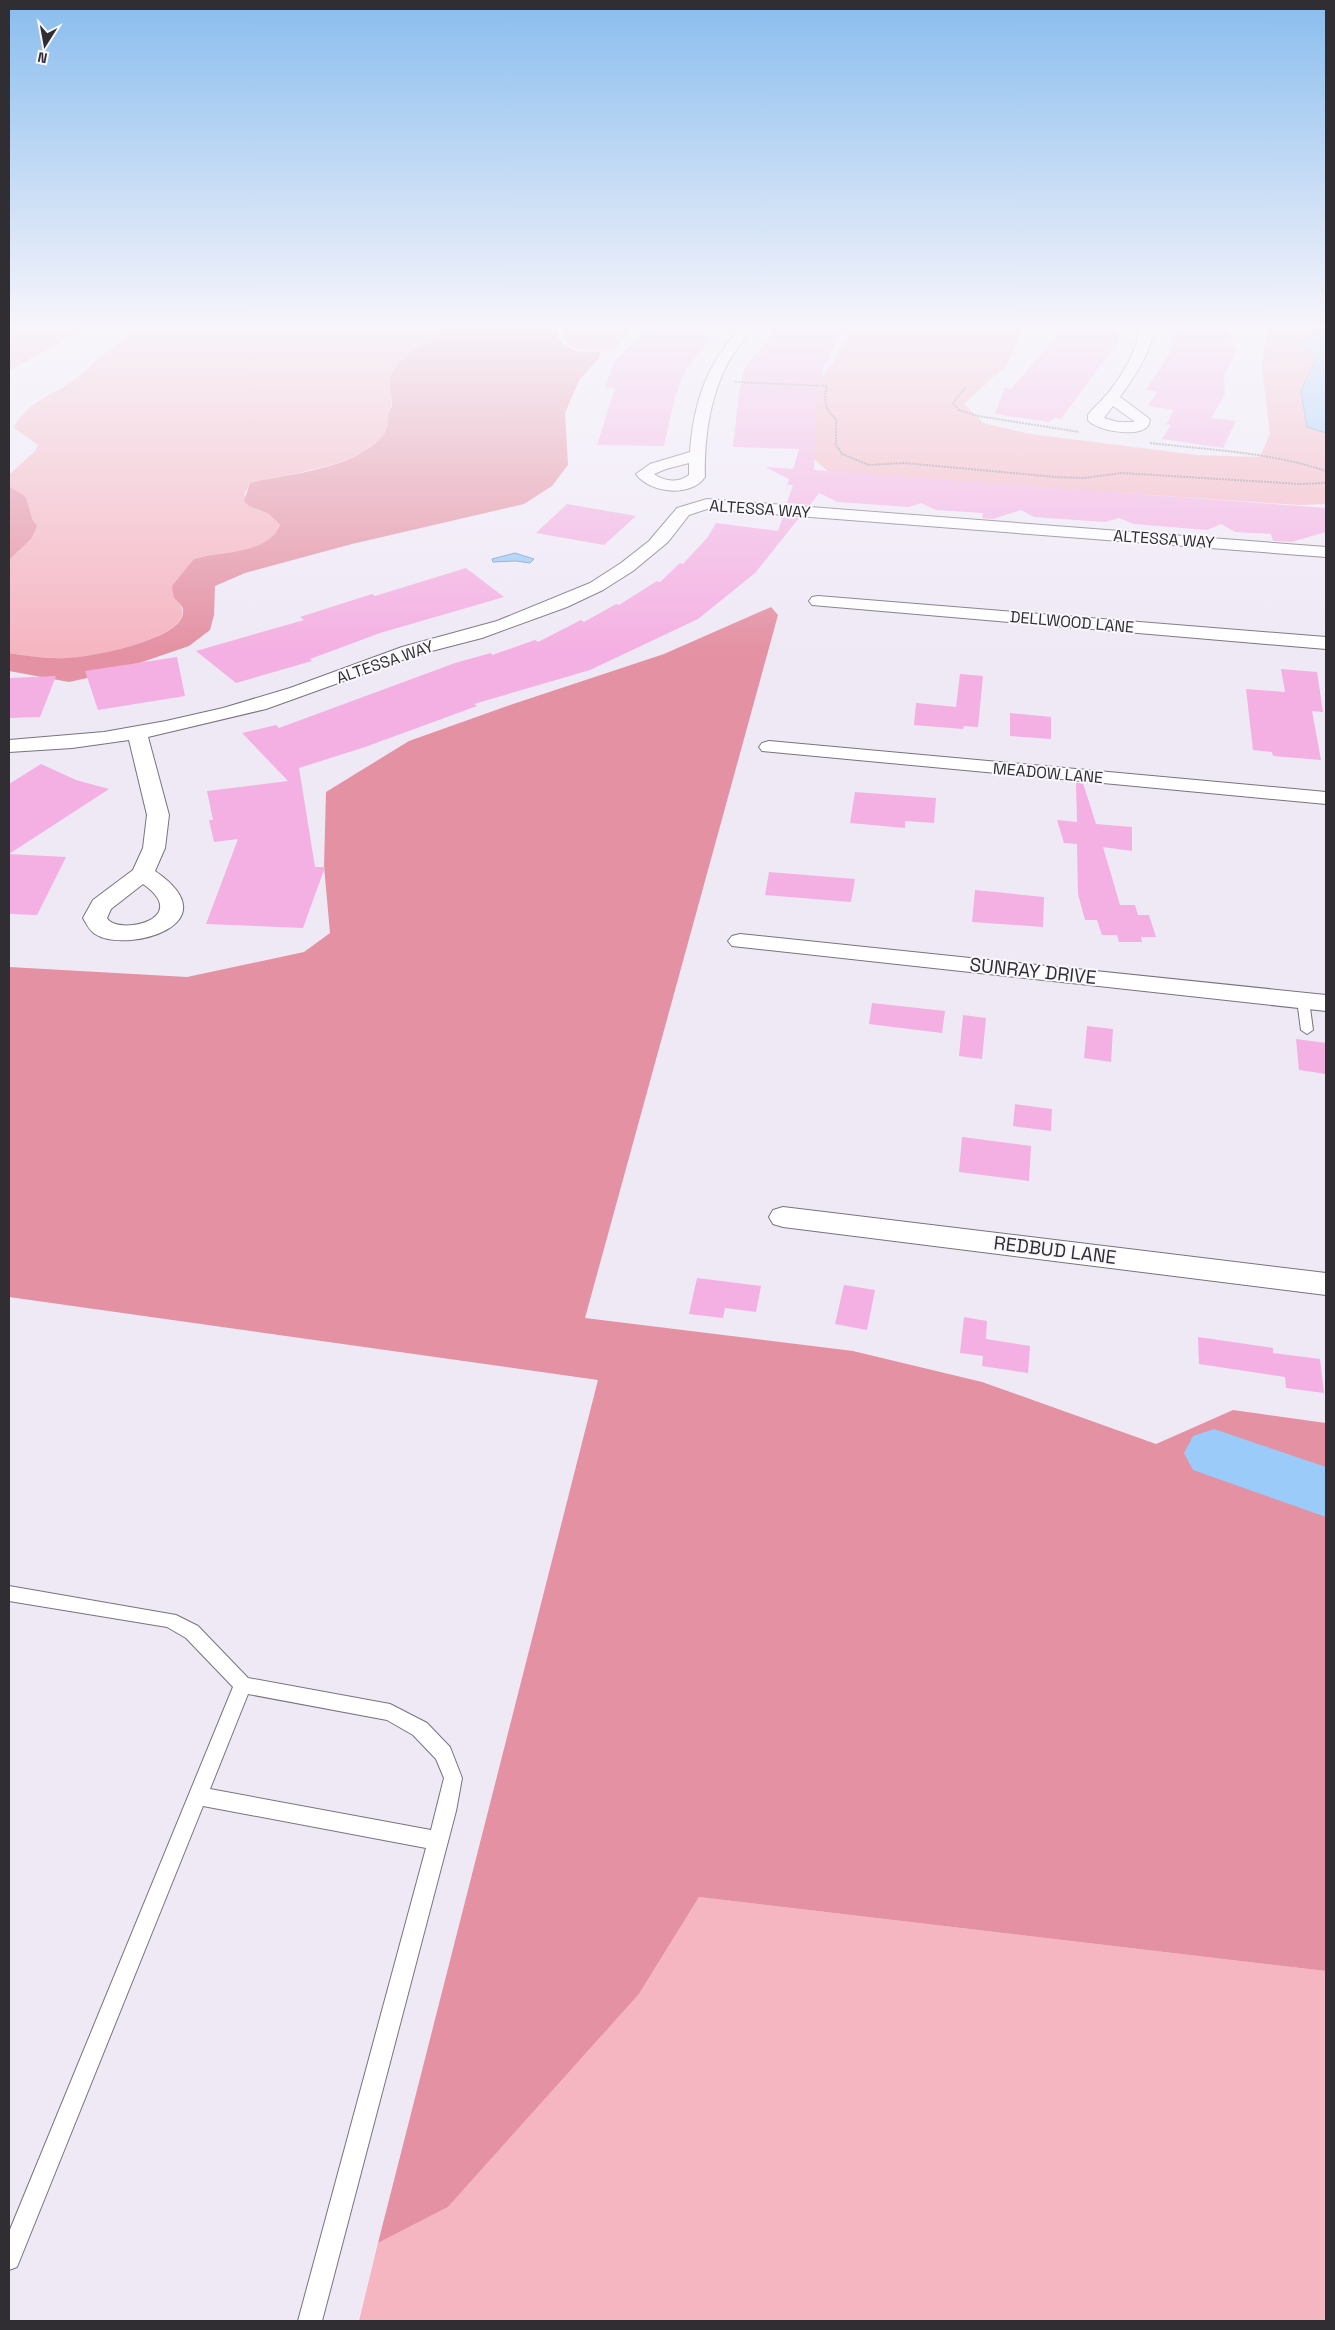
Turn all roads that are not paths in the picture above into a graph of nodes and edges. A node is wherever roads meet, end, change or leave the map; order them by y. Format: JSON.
{"nodes":[{"id":1,"x":700,"y":435,"type":"edge"},
{"id":2,"x":695,"y":455,"type":"dead end"},
{"id":3,"x":1326,"y":552,"type":"edge"},
{"id":4,"x":818,"y":601,"type":"dead end"},
{"id":5,"x":1326,"y":643,"type":"edge"},
{"id":6,"x":137,"y":732,"type":"junction"},
{"id":7,"x":9,"y":746,"type":"edge"},
{"id":8,"x":769,"y":747,"type":"dead end"},
{"id":9,"x":1326,"y":798,"type":"edge"},
{"id":10,"x":143,"y":873,"type":"dead end"},
{"id":11,"x":740,"y":941,"type":"dead end"},
{"id":12,"x":1302,"y":1000,"type":"junction"},
{"id":13,"x":1326,"y":1003,"type":"edge"},
{"id":14,"x":1307,"y":1030,"type":"dead end"},
{"id":15,"x":783,"y":1217,"type":"dead end"},
{"id":16,"x":1326,"y":1284,"type":"edge"},
{"id":17,"x":9,"y":1593,"type":"edge"},
{"id":18,"x":244,"y":1685,"type":"junction"},
{"id":19,"x":198,"y":1796,"type":"junction"},
{"id":20,"x":438,"y":1840,"type":"junction"},
{"id":21,"x":9,"y":2259,"type":"edge"},
{"id":22,"x":310,"y":2321,"type":"edge"}],
"edges":[{"from":1,"to":2,"type":"street"},
{"from":3,"to":6,"type":"street","name":"ALTESSA WAY"},
{"from":4,"to":5,"type":"street","name":"DELLWOOD LANE"},
{"from":6,"to":7,"type":"street","name":"ALTESSA WAY"},
{"from":6,"to":10,"type":"street"},
{"from":8,"to":9,"type":"street","name":"MEADOW LANE"},
{"from":11,"to":12,"type":"street","name":"SUNRAY DRIVE"},
{"from":12,"to":13,"type":"street","name":"SUNRAY DRIVE"},
{"from":12,"to":14,"type":"lane"},
{"from":15,"to":16,"type":"street","name":"REDBUD LANE"},
{"from":17,"to":18,"type":"lane"},
{"from":18,"to":19,"type":"lane"},
{"from":18,"to":20,"type":"lane"},
{"from":19,"to":20,"type":"lane"},
{"from":19,"to":21,"type":"lane"},
{"from":20,"to":22,"type":"lane"}]}
